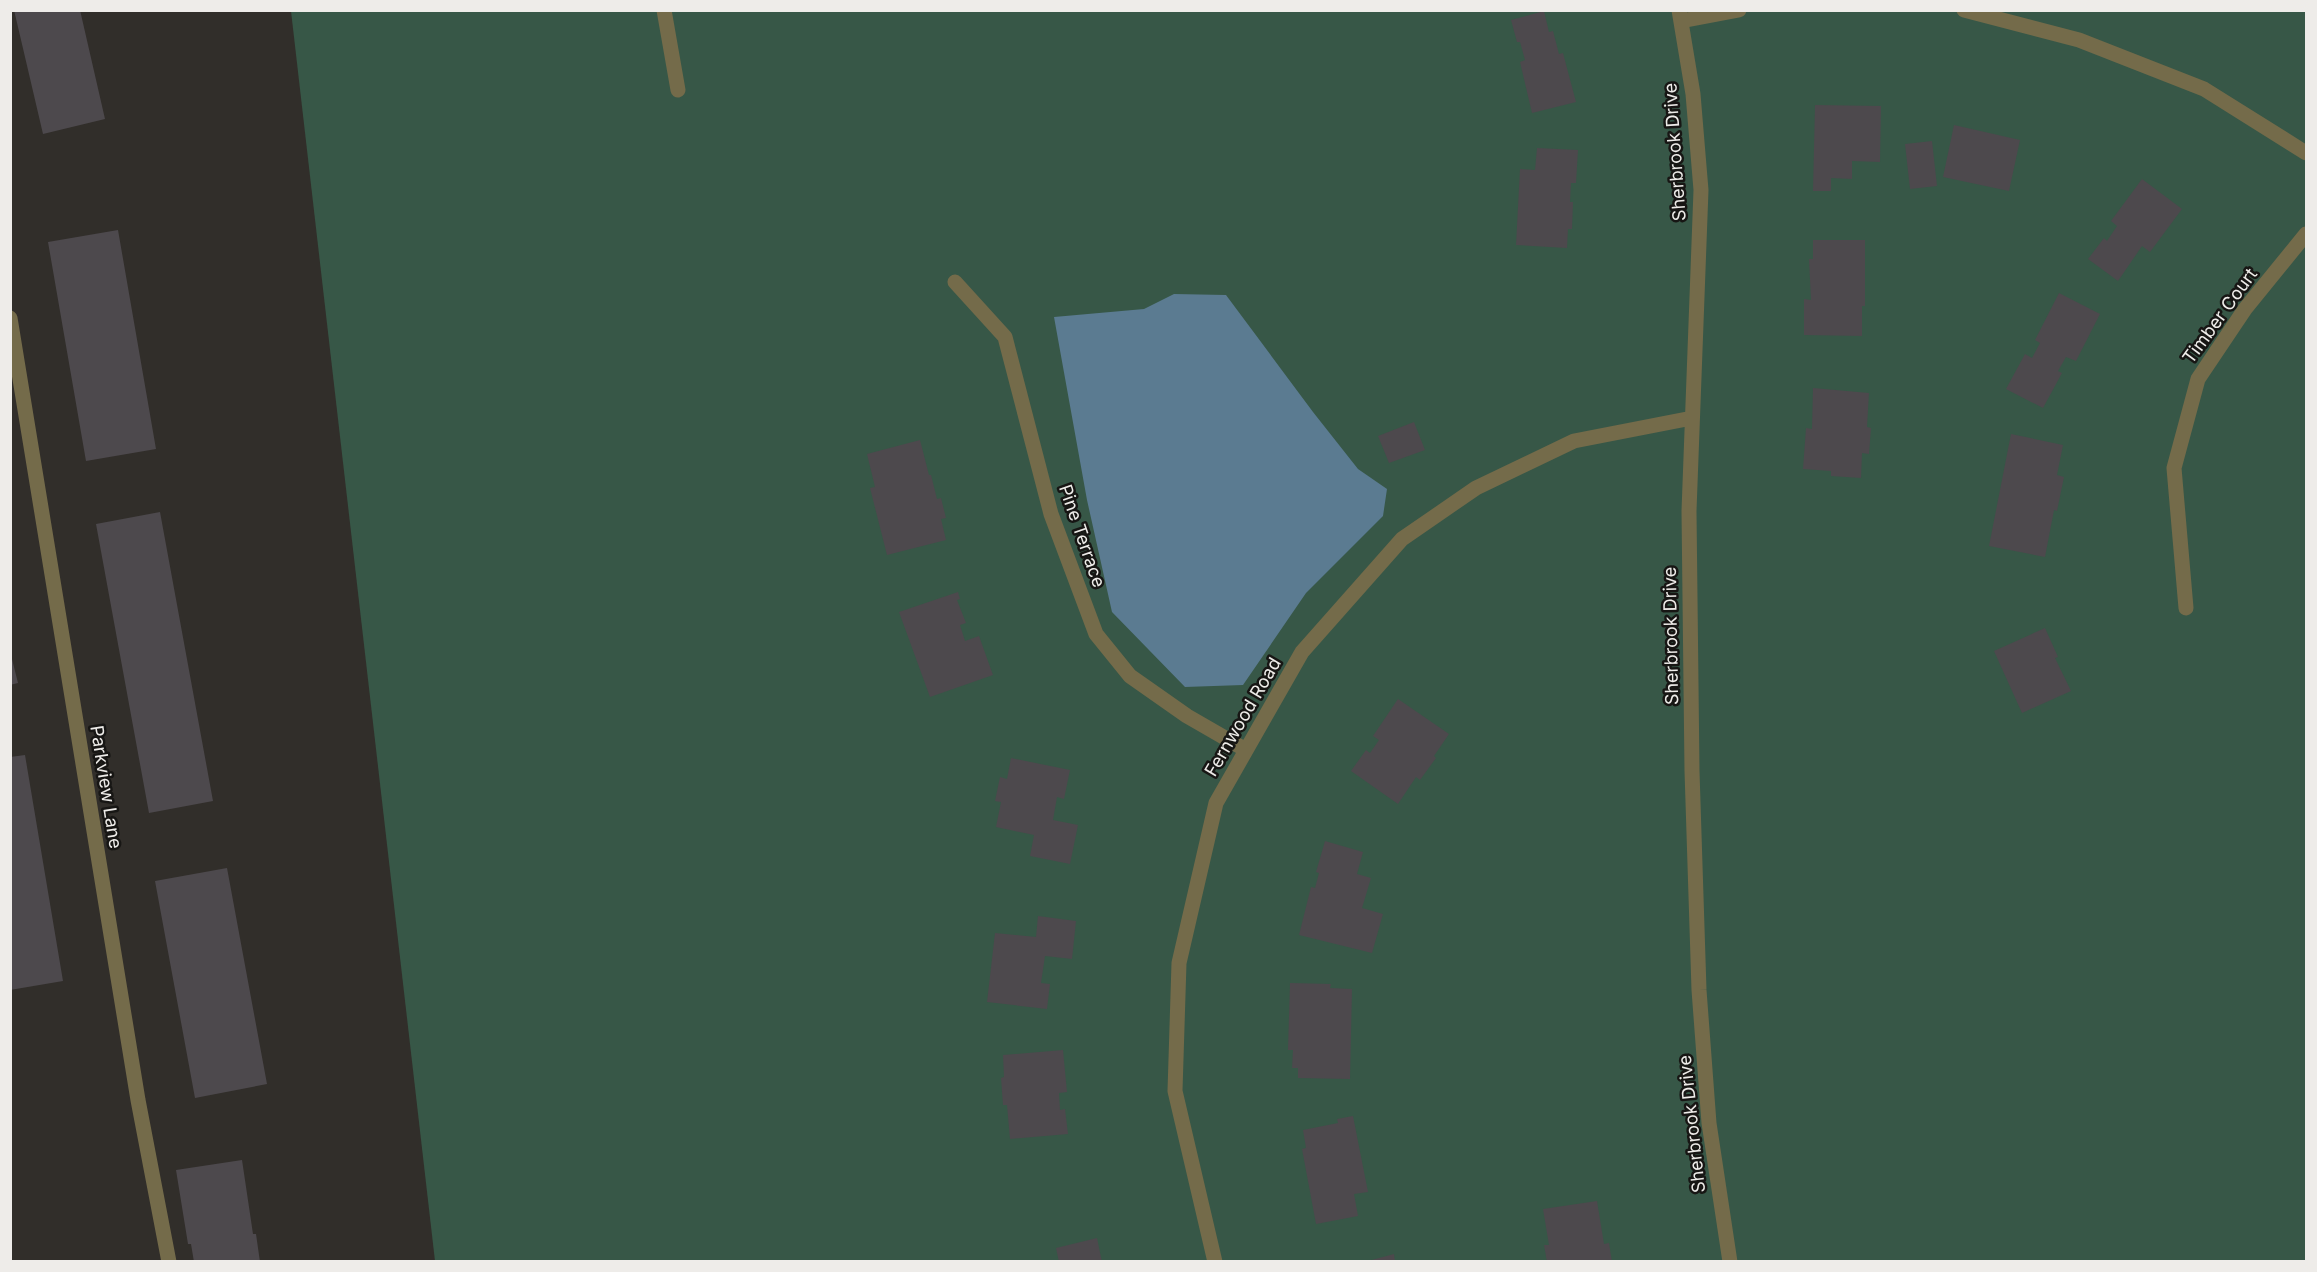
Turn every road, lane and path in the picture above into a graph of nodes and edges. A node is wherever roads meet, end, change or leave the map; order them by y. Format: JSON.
{"nodes":[{"id":1,"x":664,"y":10,"type":"edge"},
{"id":2,"x":1739,"y":10,"type":"edge"},
{"id":3,"x":1964,"y":10,"type":"edge"},
{"id":4,"x":1680,"y":16,"type":"edge"},
{"id":5,"x":678,"y":90,"type":"dead end"},
{"id":6,"x":2307,"y":153,"type":"edge"},
{"id":7,"x":2307,"y":234,"type":"edge"},
{"id":8,"x":954,"y":282,"type":"dead end"},
{"id":9,"x":10,"y":318,"type":"edge"},
{"id":10,"x":1692,"y":418,"type":"junction"},
{"id":11,"x":2186,"y":608,"type":"dead end"},
{"id":12,"x":1246,"y":750,"type":"junction"},
{"id":13,"x":169,"y":1262,"type":"edge"},
{"id":14,"x":1215,"y":1262,"type":"edge"},
{"id":15,"x":1730,"y":1262,"type":"edge"}],
"edges":[{"from":1,"to":5,"type":"street"},
{"from":2,"to":4,"type":"street"},
{"from":3,"to":6,"type":"street"},
{"from":4,"to":10,"type":"street","name":"Sherbrook Drive"},
{"from":7,"to":11,"type":"street","name":"Timber Court"},
{"from":8,"to":12,"type":"street","name":"Pine Terrace"},
{"from":9,"to":13,"type":"street","name":"Parkview Lane"},
{"from":10,"to":12,"type":"street","name":"Fernwood Road"},
{"from":10,"to":15,"type":"street","name":"Sherbrook Drive"},
{"from":12,"to":14,"type":"street","name":"Fernwood Road"}]}
